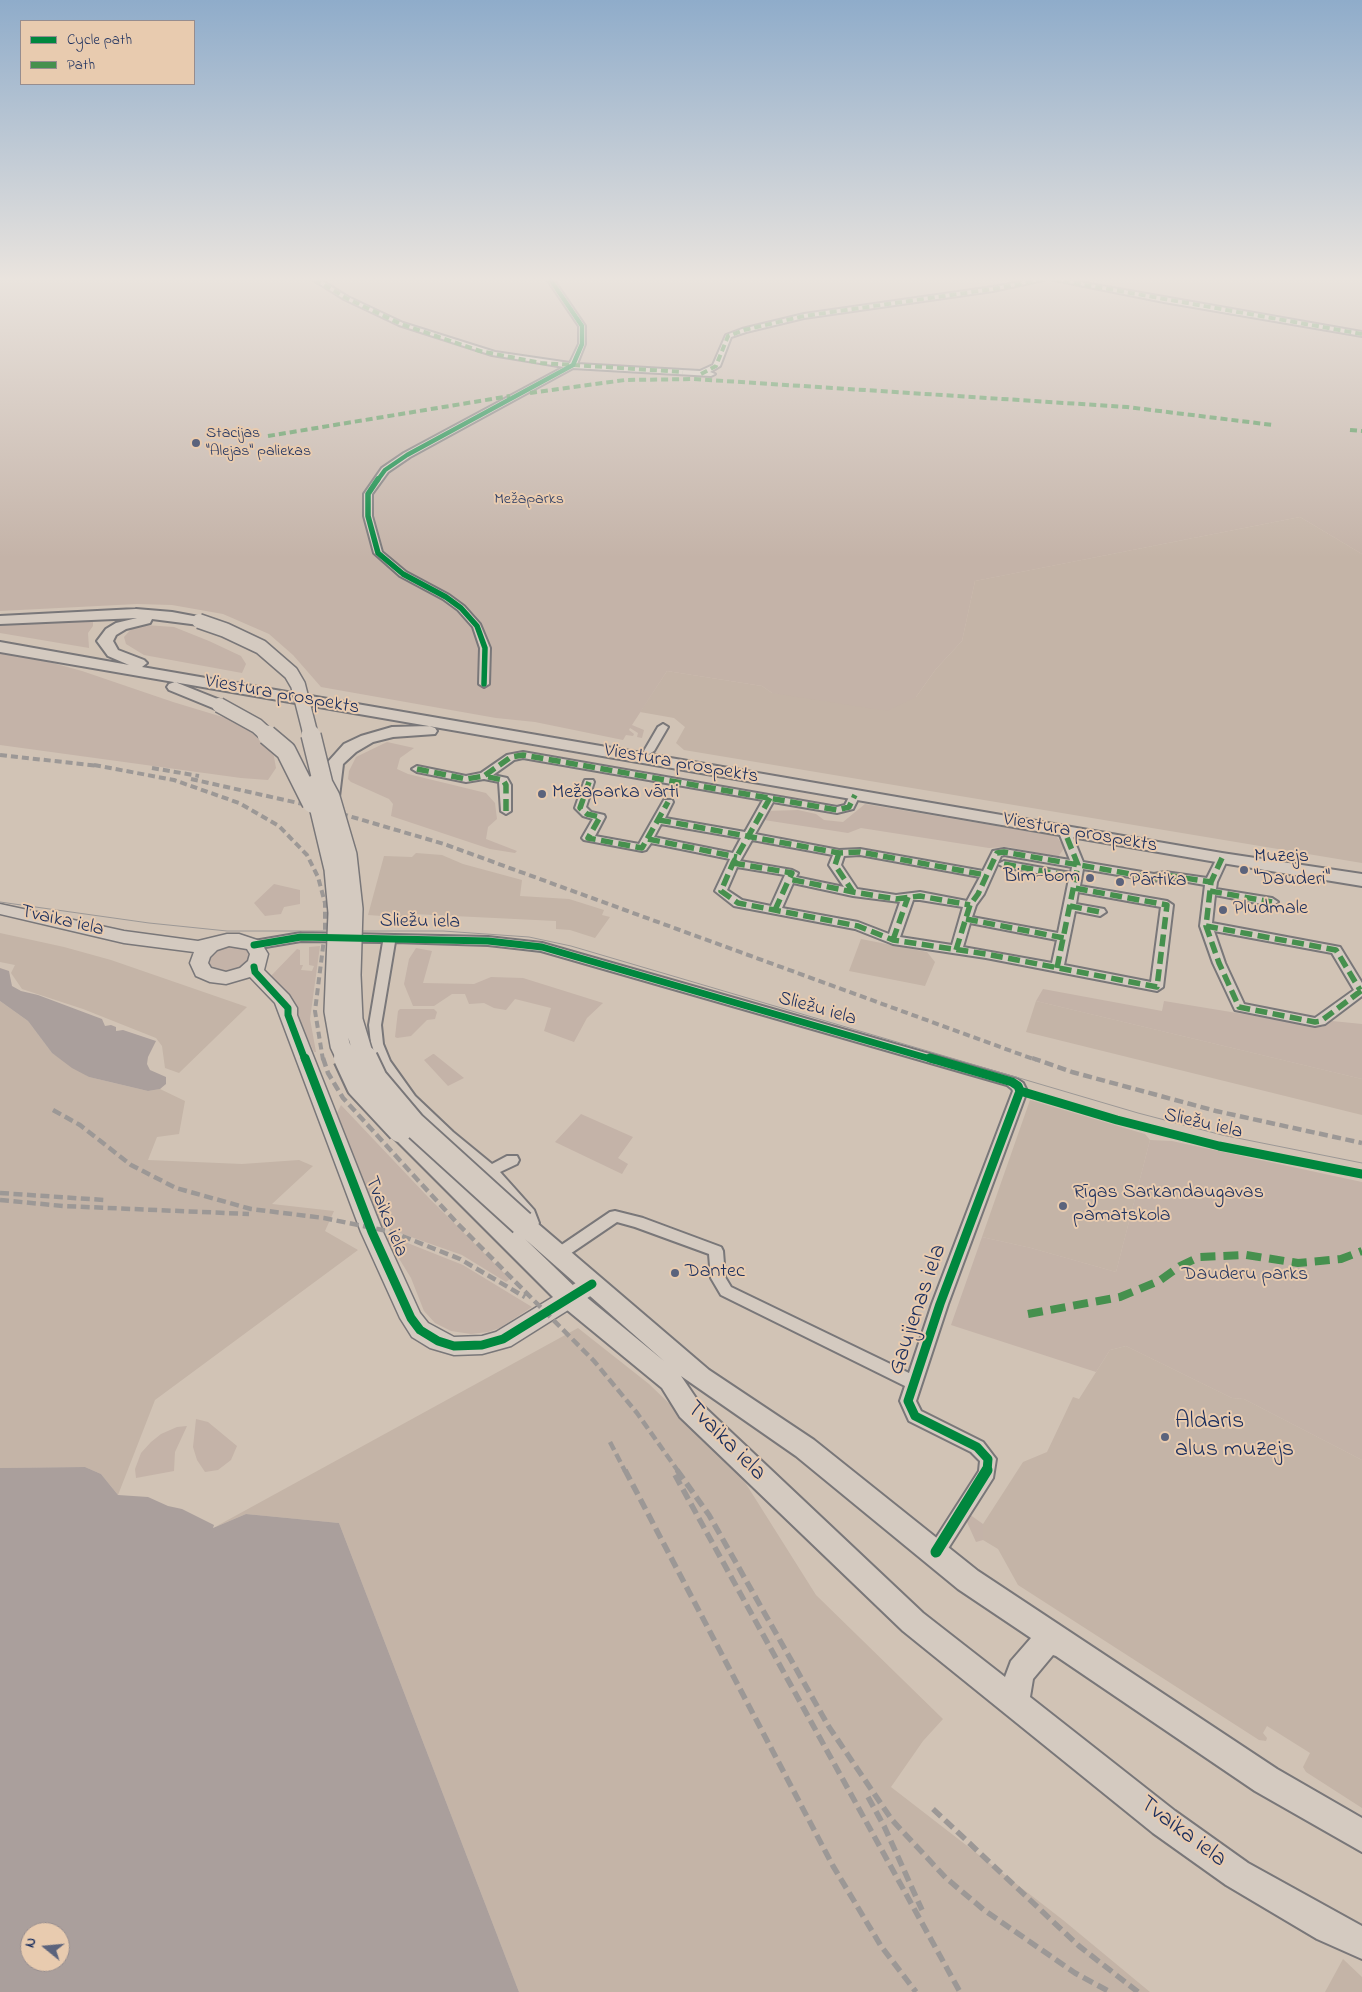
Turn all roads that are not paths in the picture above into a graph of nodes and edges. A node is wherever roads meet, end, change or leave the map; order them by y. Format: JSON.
{"nodes":[{"id":1,"x":560,"y":372,"type":"edge"},
{"id":2,"x":672,"y":372,"type":"edge"},
{"id":3,"x":707,"y":372,"type":"edge"},
{"id":4,"x":701,"y":374,"type":"junction"},
{"id":5,"x":711,"y":374,"type":"dead end"},
{"id":6,"x":0,"y":620,"type":"edge"},
{"id":7,"x":196,"y":623,"type":"junction"},
{"id":8,"x":0,"y":640,"type":"edge"},
{"id":9,"x":0,"y":648,"type":"edge"},
{"id":10,"x":141,"y":663,"type":"junction"},
{"id":11,"x":93,"y":664,"type":"junction"},
{"id":12,"x":484,"y":684,"type":"dead end"},
{"id":13,"x":249,"y":686,"type":"junction"},
{"id":14,"x":663,"y":727,"type":"dead end"},
{"id":15,"x":649,"y":751,"type":"junction"},
{"id":16,"x":663,"y":762,"type":"junction"},
{"id":17,"x":417,"y":769,"type":"dead end"},
{"id":18,"x":484,"y":776,"type":"junction"},
{"id":19,"x":589,"y":782,"type":"dead end"},
{"id":20,"x":855,"y":795,"type":"junction"},
{"id":21,"x":330,"y":797,"type":"junction"},
{"id":22,"x":770,"y":798,"type":"junction"},
{"id":23,"x":668,"y":802,"type":"dead end"},
{"id":24,"x":506,"y":811,"type":"dead end"},
{"id":25,"x":320,"y":815,"type":"junction"},
{"id":26,"x":659,"y":820,"type":"junction"},
{"id":27,"x":1064,"y":830,"type":"junction"},
{"id":28,"x":750,"y":836,"type":"junction"},
{"id":29,"x":648,"y":839,"type":"junction"},
{"id":30,"x":838,"y":853,"type":"junction"},
{"id":31,"x":1222,"y":858,"type":"junction"},
{"id":32,"x":735,"y":860,"type":"junction"},
{"id":33,"x":1264,"y":860,"type":"junction"},
{"id":34,"x":1004,"y":864,"type":"dead end"},
{"id":35,"x":1078,"y":865,"type":"junction"},
{"id":36,"x":1362,"y":870,"type":"edge"},
{"id":37,"x":986,"y":875,"type":"junction"},
{"id":38,"x":790,"y":879,"type":"junction"},
{"id":39,"x":1362,"y":880,"type":"edge"},
{"id":40,"x":1075,"y":883,"type":"junction"},
{"id":41,"x":1210,"y":887,"type":"junction"},
{"id":42,"x":853,"y":892,"type":"junction"},
{"id":43,"x":908,"y":897,"type":"junction"},
{"id":44,"x":1272,"y":902,"type":"dead end"},
{"id":45,"x":970,"y":905,"type":"junction"},
{"id":46,"x":1070,"y":906,"type":"junction"},
{"id":47,"x":0,"y":909,"type":"edge"},
{"id":48,"x":775,"y":910,"type":"junction"},
{"id":49,"x":1100,"y":912,"type":"dead end"},
{"id":50,"x":966,"y":919,"type":"junction"},
{"id":51,"x":1206,"y":926,"type":"junction"},
{"id":52,"x":390,"y":938,"type":"junction"},
{"id":53,"x":1064,"y":938,"type":"junction"},
{"id":54,"x":892,"y":940,"type":"junction"},
{"id":55,"x":956,"y":950,"type":"junction"},
{"id":56,"x":205,"y":953,"type":"junction"},
{"id":57,"x":256,"y":957,"type":"junction"},
{"id":58,"x":1058,"y":968,"type":"junction"},
{"id":59,"x":231,"y":977,"type":"junction"},
{"id":60,"x":1361,"y":990,"type":"edge"},
{"id":61,"x":288,"y":1015,"type":"junction"},
{"id":62,"x":1020,"y":1091,"type":"joint"},
{"id":63,"x":512,"y":1160,"type":"dead end"},
{"id":64,"x":492,"y":1171,"type":"junction"},
{"id":65,"x":521,"y":1231,"type":"junction"},
{"id":66,"x":559,"y":1254,"type":"junction"},
{"id":67,"x":581,"y":1291,"type":"junction"},
{"id":68,"x":913,"y":1382,"type":"junction"},
{"id":69,"x":936,"y":1552,"type":"junction"},
{"id":70,"x":1064,"y":1644,"type":"junction"},
{"id":71,"x":1015,"y":1703,"type":"junction"},
{"id":72,"x":1362,"y":1836,"type":"edge"},
{"id":73,"x":1362,"y":1942,"type":"edge"}],
"edges":[{"from":1,"to":12,"type":"street"},
{"from":2,"to":4,"type":"street"},
{"from":3,"to":4,"type":"street"},
{"from":4,"to":5,"type":"street"},
{"from":6,"to":7,"type":"main road"},
{"from":7,"to":10,"type":"main road"},
{"from":7,"to":21,"type":"main road","bridge":true},
{"from":7,"to":25,"type":"main road","bridge":true},
{"from":8,"to":10,"type":"main road","name":"Viestura prospekts"},
{"from":9,"to":11,"type":"main road","name":"Viestura prospekts"},
{"from":10,"to":13,"type":"main road","name":"Viestura prospekts"},
{"from":11,"to":13,"type":"main road","name":"Viestura prospekts"},
{"from":11,"to":25,"type":"main road","bridge":true},
{"from":13,"to":15,"type":"main road","name":"Viestura prospekts"},
{"from":13,"to":16,"type":"main road","name":"Viestura prospekts"},
{"from":14,"to":15,"type":"street"},
{"from":15,"to":33,"type":"main road","name":"Viestura prospekts"},
{"from":16,"to":20,"type":"main road","name":"Viestura prospekts"},
{"from":16,"to":21,"type":"main road"},
{"from":17,"to":18,"type":"street"},
{"from":18,"to":22,"type":"street"},
{"from":18,"to":24,"type":"street"},
{"from":19,"to":29,"type":"street"},
{"from":20,"to":22,"type":"street"},
{"from":20,"to":27,"type":"main road","name":"Viestura prospekts"},
{"from":21,"to":65,"type":"main road","bridge":true},
{"from":22,"to":28,"type":"street"},
{"from":23,"to":26,"type":"street"},
{"from":25,"to":65,"type":"main road","bridge":true},
{"from":26,"to":28,"type":"street"},
{"from":26,"to":29,"type":"street"},
{"from":27,"to":31,"type":"main road","name":"Viestura prospekts"},
{"from":27,"to":35,"type":"street"},
{"from":28,"to":30,"type":"street"},
{"from":28,"to":32,"type":"street"},
{"from":29,"to":32,"type":"street"},
{"from":30,"to":37,"type":"street"},
{"from":30,"to":42,"type":"street"},
{"from":31,"to":33,"type":"main road","name":"Viestura prospekts"},
{"from":31,"to":41,"type":"street"},
{"from":32,"to":38,"type":"street"},
{"from":32,"to":48,"type":"street"},
{"from":33,"to":36,"type":"main road","name":"Viestura prospekts"},
{"from":33,"to":39,"type":"main road","name":"Viestura prospekts"},
{"from":34,"to":40,"type":"street"},
{"from":35,"to":37,"type":"street"},
{"from":35,"to":40,"type":"street"},
{"from":35,"to":41,"type":"street"},
{"from":37,"to":45,"type":"street"},
{"from":38,"to":42,"type":"street"},
{"from":38,"to":48,"type":"street"},
{"from":40,"to":46,"type":"street"},
{"from":40,"to":58,"type":"street"},
{"from":41,"to":44,"type":"street"},
{"from":41,"to":51,"type":"street"},
{"from":42,"to":43,"type":"street"},
{"from":43,"to":45,"type":"street"},
{"from":43,"to":54,"type":"street"},
{"from":45,"to":50,"type":"street"},
{"from":46,"to":49,"type":"street"},
{"from":46,"to":53,"type":"street"},
{"from":47,"to":56,"type":"street","name":"Tvaika iela"},
{"from":48,"to":54,"type":"street"},
{"from":50,"to":53,"type":"street"},
{"from":50,"to":55,"type":"street"},
{"from":51,"to":60,"type":"street"},
{"from":51,"to":60,"type":"street"},
{"from":52,"to":57,"type":"street","name":"Sliežu iela"},
{"from":52,"to":62,"type":"street","name":"Sliežu iela"},
{"from":52,"to":64,"type":"street"},
{"from":53,"to":58,"type":"street"},
{"from":54,"to":55,"type":"street"},
{"from":55,"to":58,"type":"street"},
{"from":56,"to":57,"type":"street","name":"Tvaika iela"},
{"from":56,"to":59,"type":"street","name":"Tvaika iela"},
{"from":57,"to":59,"type":"street"},
{"from":57,"to":61,"type":"street","name":"Tvaika iela"},
{"from":59,"to":61,"type":"street","name":"Tvaika iela"},
{"from":61,"to":67,"type":"street","name":"Tvaika iela"},
{"from":62,"to":68,"type":"street","name":"Gaujienas iela"},
{"from":63,"to":64,"type":"street"},
{"from":64,"to":65,"type":"street"},
{"from":65,"to":66,"type":"main road"},
{"from":65,"to":67,"type":"main road"},
{"from":66,"to":67,"type":"main road"},
{"from":66,"to":68,"type":"street"},
{"from":67,"to":69,"type":"main road","name":"Tvaika iela"},
{"from":67,"to":71,"type":"main road","name":"Tvaika iela"},
{"from":68,"to":69,"type":"street","name":"Gaujienas iela"},
{"from":69,"to":70,"type":"main road","name":"Tvaika iela"},
{"from":70,"to":71,"type":"main road"},
{"from":70,"to":72,"type":"main road","name":"Tvaika iela"},
{"from":71,"to":73,"type":"main road","name":"Tvaika iela"}]}
